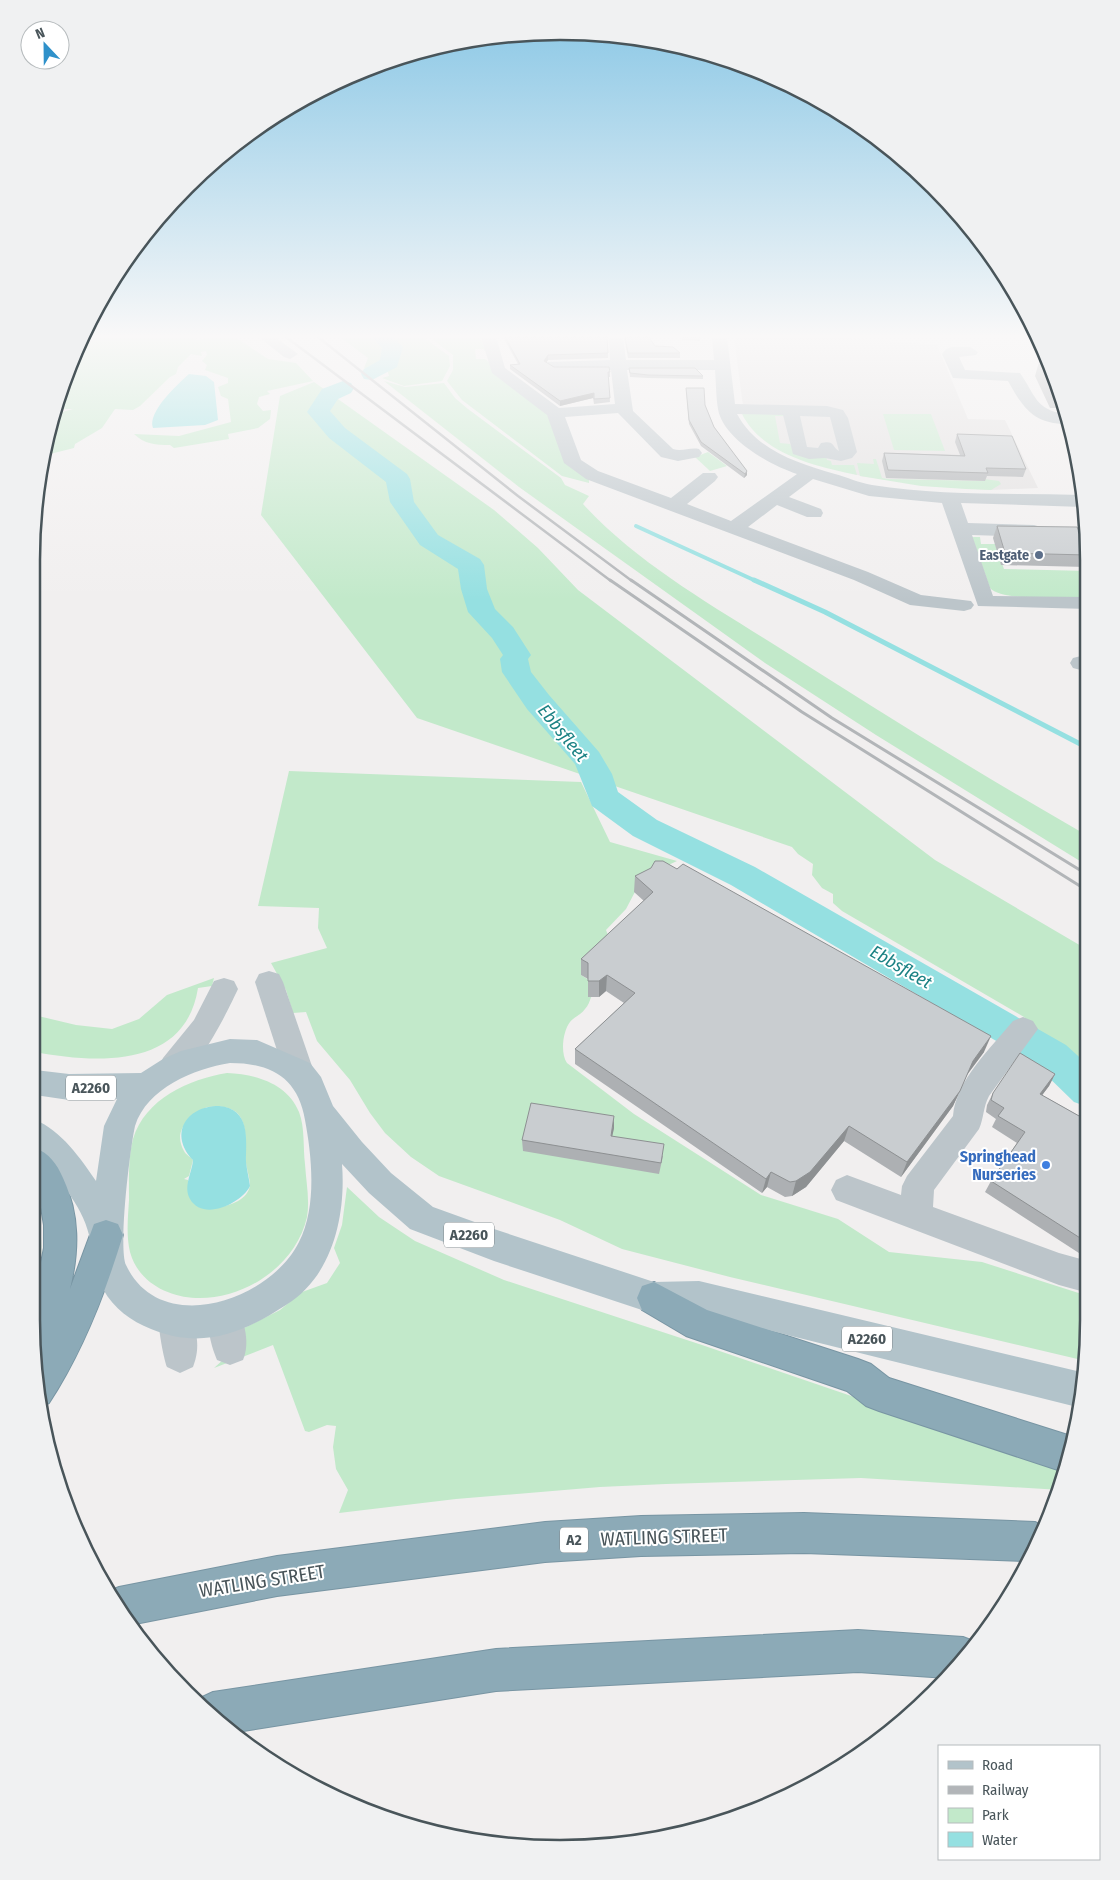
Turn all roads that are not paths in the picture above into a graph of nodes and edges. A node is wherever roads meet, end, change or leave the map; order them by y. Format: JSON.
{"nodes":[{"id":1,"x":559,"y":425,"type":"edge"},
{"id":2,"x":638,"y":425,"type":"edge"},
{"id":3,"x":733,"y":425,"type":"edge"},
{"id":4,"x":793,"y":425,"type":"edge"},
{"id":5,"x":822,"y":425,"type":"edge"},
{"id":6,"x":693,"y":453,"type":"dead end"},
{"id":7,"x":811,"y":472,"type":"junction"},
{"id":8,"x":711,"y":478,"type":"dead end"},
{"id":9,"x":1076,"y":494,"type":"edge"},
{"id":10,"x":950,"y":497,"type":"junction"},
{"id":11,"x":776,"y":498,"type":"junction"},
{"id":12,"x":1015,"y":499,"type":"junction"},
{"id":13,"x":1077,"y":501,"type":"edge"},
{"id":14,"x":674,"y":505,"type":"junction"},
{"id":15,"x":814,"y":513,"type":"dead end"},
{"id":16,"x":735,"y":527,"type":"junction"},
{"id":17,"x":960,"y":529,"type":"junction"},
{"id":18,"x":1055,"y":532,"type":"edge"},
{"id":19,"x":1080,"y":603,"type":"edge"},
{"id":20,"x":964,"y":605,"type":"dead end"},
{"id":21,"x":269,"y":982,"type":"dead end"},
{"id":22,"x":224,"y":989,"type":"dead end"},
{"id":23,"x":1017,"y":1038,"type":"dead end"},
{"id":24,"x":174,"y":1067,"type":"junction"},
{"id":25,"x":298,"y":1072,"type":"junction"},
{"id":26,"x":40,"y":1083,"type":"edge"},
{"id":27,"x":147,"y":1086,"type":"junction"},
{"id":28,"x":321,"y":1114,"type":"junction"},
{"id":29,"x":40,"y":1139,"type":"edge"},
{"id":30,"x":40,"y":1168,"type":"edge"},
{"id":31,"x":847,"y":1190,"type":"dead end"},
{"id":32,"x":916,"y":1216,"type":"junction"},
{"id":33,"x":106,"y":1235,"type":"junction"},
{"id":34,"x":1080,"y":1275,"type":"edge"},
{"id":35,"x":654,"y":1298,"type":"junction"},
{"id":36,"x":40,"y":1326,"type":"edge"},
{"id":37,"x":858,"y":1377,"type":"junction"},
{"id":38,"x":43,"y":1379,"type":"edge"},
{"id":39,"x":1076,"y":1389,"type":"edge"},
{"id":40,"x":1067,"y":1434,"type":"edge"},
{"id":41,"x":1063,"y":1452,"type":"edge"},
{"id":42,"x":1030,"y":1542,"type":"edge"},
{"id":43,"x":126,"y":1606,"type":"edge"},
{"id":44,"x":956,"y":1658,"type":"edge"},
{"id":45,"x":219,"y":1713,"type":"edge"}],
"edges":[{"from":1,"to":14,"type":"street"},
{"from":2,"to":6,"type":"street"},
{"from":3,"to":7,"type":"street"},
{"from":4,"to":5,"type":"street"},
{"from":7,"to":10,"type":"street"},
{"from":7,"to":11,"type":"street"},
{"from":8,"to":14,"type":"street"},
{"from":9,"to":12,"type":"street"},
{"from":10,"to":12,"type":"street"},
{"from":10,"to":17,"type":"street"},
{"from":11,"to":15,"type":"street"},
{"from":11,"to":16,"type":"street"},
{"from":12,"to":13,"type":"street"},
{"from":14,"to":16,"type":"street"},
{"from":16,"to":20,"type":"street"},
{"from":17,"to":18,"type":"street"},
{"from":17,"to":19,"type":"street"},
{"from":21,"to":25,"type":"street"},
{"from":22,"to":24,"type":"street"},
{"from":23,"to":32,"type":"street"},
{"from":24,"to":25,"type":"main road"},
{"from":24,"to":27,"type":"main road"},
{"from":25,"to":28,"type":"main road"},
{"from":26,"to":27,"type":"main road","number":"A2260"},
{"from":27,"to":33,"type":"main road"},
{"from":28,"to":33,"type":"main road"},
{"from":28,"to":35,"type":"main road","number":"A2260"},
{"from":29,"to":33,"type":"main road"},
{"from":30,"to":36,"type":"highway"},
{"from":31,"to":32,"type":"street"},
{"from":32,"to":34,"type":"street"},
{"from":33,"to":38,"type":"highway"},
{"from":35,"to":37,"type":"highway"},
{"from":35,"to":39,"type":"main road","number":"A2260"},
{"from":37,"to":40,"type":"highway"},
{"from":37,"to":41,"type":"highway"},
{"from":42,"to":43,"type":"highway","name":"WATLING STREET","number":"A2"},
{"from":44,"to":45,"type":"highway"}]}
